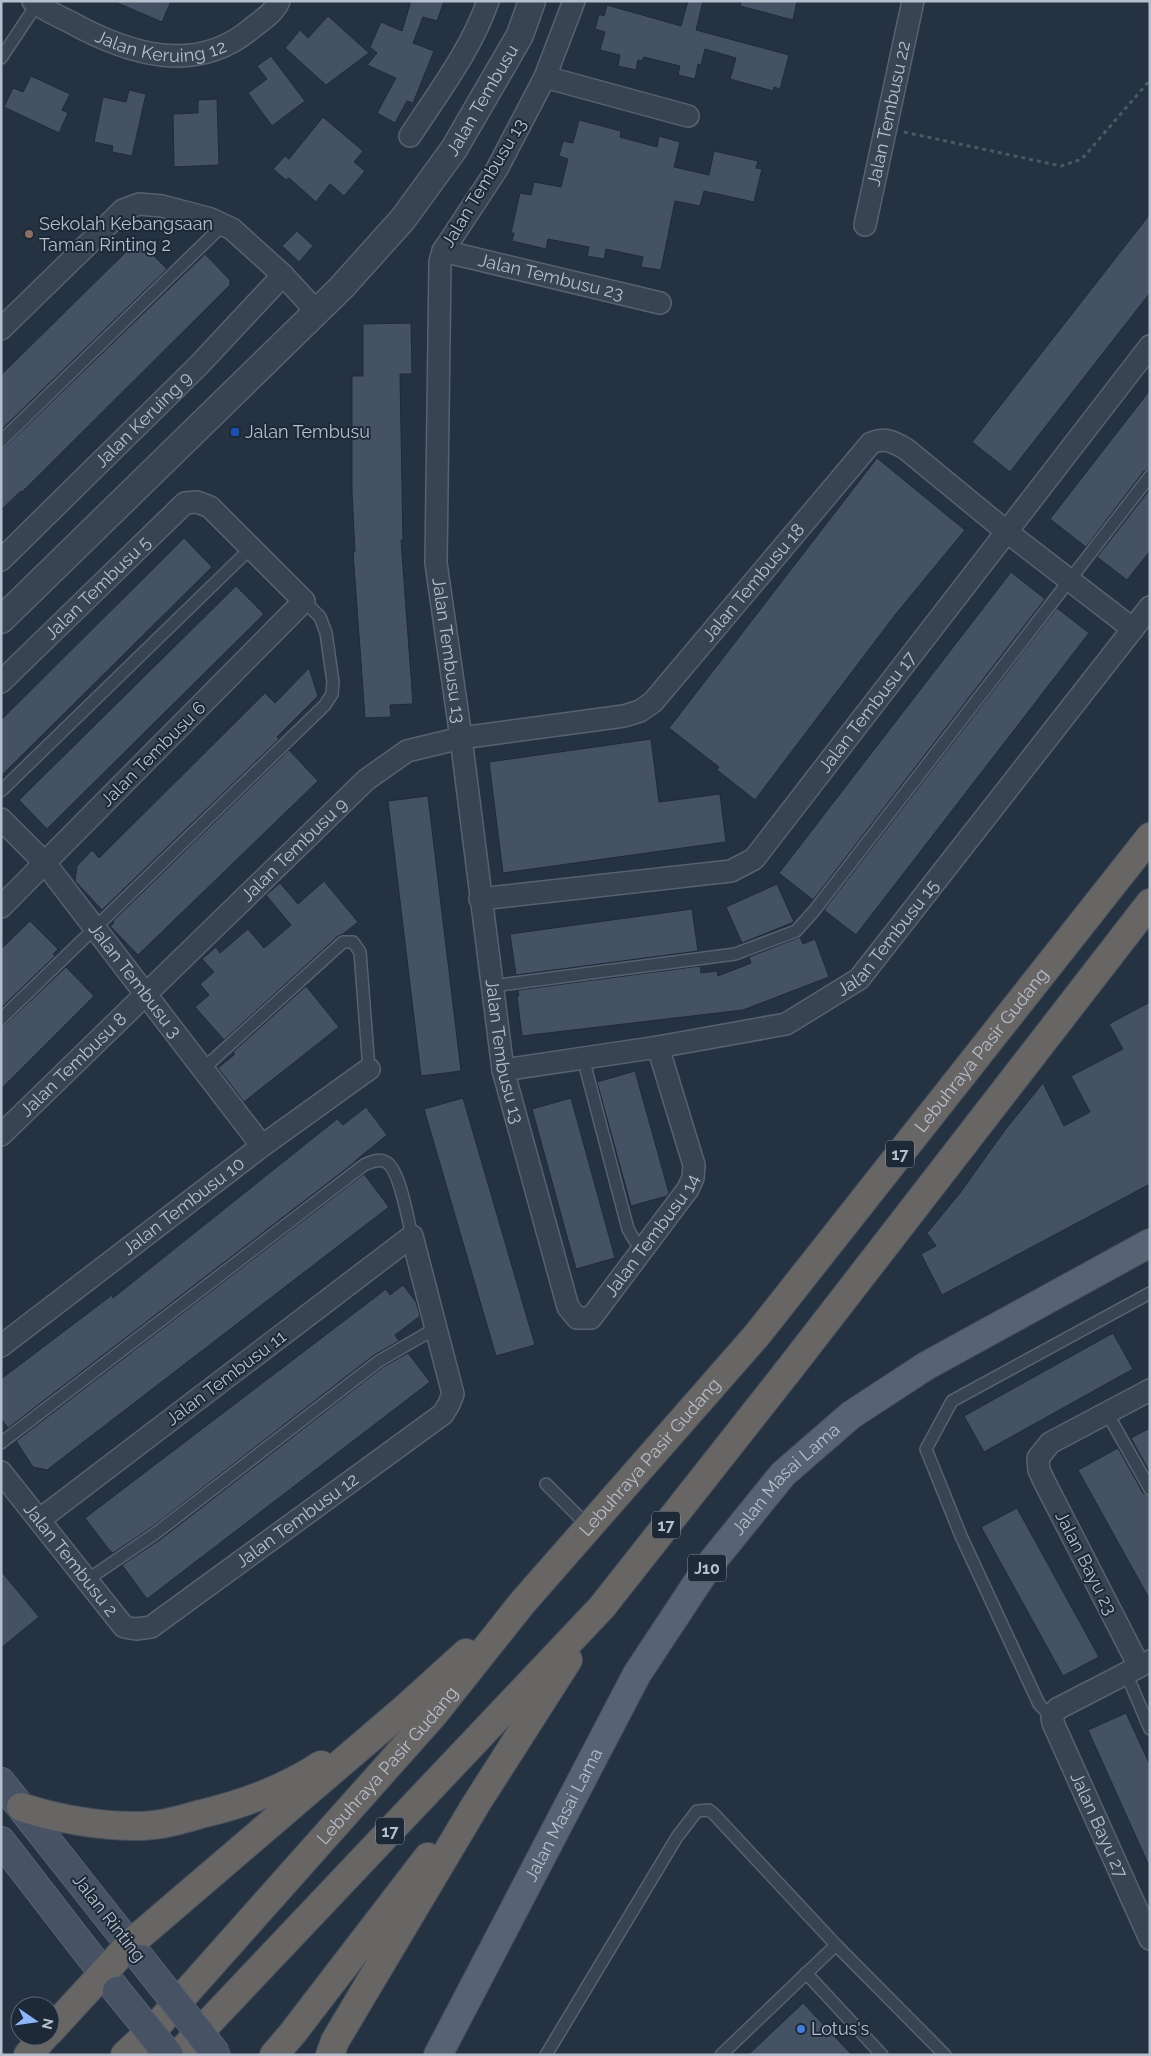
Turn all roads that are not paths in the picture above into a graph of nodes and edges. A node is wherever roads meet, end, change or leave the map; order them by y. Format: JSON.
{"nodes":[{"id":1,"x":279,"y":1,"type":"edge"},
{"id":2,"x":488,"y":1,"type":"edge"},
{"id":3,"x":532,"y":1,"type":"edge"},
{"id":4,"x":574,"y":1,"type":"edge"},
{"id":5,"x":913,"y":1,"type":"edge"},
{"id":6,"x":35,"y":3,"type":"edge"},
{"id":7,"x":1,"y":58,"type":"edge"},
{"id":8,"x":545,"y":77,"type":"junction"},
{"id":9,"x":688,"y":116,"type":"dead end"},
{"id":10,"x":410,"y":136,"type":"dead end"},
{"id":11,"x":223,"y":224,"type":"junction"},
{"id":12,"x":865,"y":226,"type":"dead end"},
{"id":13,"x":443,"y":251,"type":"junction"},
{"id":14,"x":283,"y":275,"type":"junction"},
{"id":15,"x":660,"y":302,"type":"dead end"},
{"id":16,"x":317,"y":312,"type":"junction"},
{"id":17,"x":1,"y":329,"type":"edge"},
{"id":18,"x":1150,"y":346,"type":"edge"},
{"id":19,"x":1,"y":441,"type":"edge"},
{"id":20,"x":1150,"y":476,"type":"edge"},
{"id":21,"x":1007,"y":532,"type":"junction"},
{"id":22,"x":252,"y":547,"type":"junction"},
{"id":23,"x":1,"y":560,"type":"edge"},
{"id":24,"x":1069,"y":580,"type":"junction"},
{"id":25,"x":304,"y":601,"type":"junction"},
{"id":26,"x":1150,"y":607,"type":"edge"},
{"id":27,"x":1,"y":620,"type":"edge"},
{"id":28,"x":1133,"y":629,"type":"junction"},
{"id":29,"x":1,"y":682,"type":"edge"},
{"id":30,"x":461,"y":738,"type":"junction"},
{"id":31,"x":1,"y":791,"type":"edge"},
{"id":32,"x":1,"y":819,"type":"edge"},
{"id":33,"x":1150,"y":837,"type":"edge"},
{"id":34,"x":45,"y":863,"type":"junction"},
{"id":35,"x":480,"y":899,"type":"junction"},
{"id":36,"x":1150,"y":903,"type":"edge"},
{"id":37,"x":1,"y":907,"type":"edge"},
{"id":38,"x":95,"y":928,"type":"junction"},
{"id":39,"x":492,"y":986,"type":"junction"},
{"id":40,"x":146,"y":993,"type":"junction"},
{"id":41,"x":1,"y":1019,"type":"edge"},
{"id":42,"x":658,"y":1047,"type":"junction"},
{"id":43,"x":583,"y":1058,"type":"junction"},
{"id":44,"x":203,"y":1069,"type":"junction"},
{"id":45,"x":369,"y":1069,"type":"joint"},
{"id":46,"x":503,"y":1070,"type":"junction"},
{"id":47,"x":1,"y":1135,"type":"edge"},
{"id":48,"x":262,"y":1146,"type":"junction"},
{"id":49,"x":412,"y":1236,"type":"junction"},
{"id":50,"x":1150,"y":1243,"type":"edge"},
{"id":51,"x":645,"y":1246,"type":"junction"},
{"id":52,"x":1150,"y":1293,"type":"edge"},
{"id":53,"x":577,"y":1318,"type":"joint"},
{"id":54,"x":436,"y":1328,"type":"junction"},
{"id":55,"x":1,"y":1346,"type":"edge"},
{"id":56,"x":1150,"y":1390,"type":"edge"},
{"id":57,"x":1107,"y":1413,"type":"junction"},
{"id":58,"x":1,"y":1443,"type":"edge"},
{"id":59,"x":1,"y":1472,"type":"edge"},
{"id":60,"x":546,"y":1484,"type":"dead end"},
{"id":61,"x":1150,"y":1489,"type":"edge"},
{"id":62,"x":39,"y":1520,"type":"junction"},
{"id":63,"x":589,"y":1527,"type":"junction"},
{"id":64,"x":87,"y":1580,"type":"junction"},
{"id":65,"x":523,"y":1602,"type":"junction"},
{"id":66,"x":602,"y":1607,"type":"junction"},
{"id":67,"x":151,"y":1627,"type":"joint"},
{"id":68,"x":1138,"y":1667,"type":"edge"},
{"id":69,"x":402,"y":1711,"type":"junction"},
{"id":70,"x":1053,"y":1715,"type":"junction"},
{"id":71,"x":1150,"y":1729,"type":"edge"},
{"id":72,"x":1,"y":1782,"type":"edge"},
{"id":73,"x":476,"y":1804,"type":"junction"},
{"id":74,"x":21,"y":1807,"type":"junction"},
{"id":75,"x":1,"y":1841,"type":"edge"},
{"id":76,"x":1150,"y":1939,"type":"edge"},
{"id":77,"x":836,"y":1945,"type":"junction"},
{"id":78,"x":136,"y":1951,"type":"junction"},
{"id":79,"x":806,"y":1973,"type":"junction"},
{"id":80,"x":110,"y":1982,"type":"junction"},
{"id":81,"x":60,"y":2023,"type":"edge"},
{"id":82,"x":124,"y":2055,"type":"edge"},
{"id":83,"x":169,"y":2055,"type":"edge"},
{"id":84,"x":178,"y":2055,"type":"edge"},
{"id":85,"x":217,"y":2055,"type":"edge"},
{"id":86,"x":274,"y":2055,"type":"edge"},
{"id":87,"x":330,"y":2055,"type":"edge"},
{"id":88,"x":438,"y":2055,"type":"edge"},
{"id":89,"x":546,"y":2055,"type":"edge"},
{"id":90,"x":721,"y":2055,"type":"edge"},
{"id":91,"x":882,"y":2055,"type":"edge"},
{"id":92,"x":945,"y":2055,"type":"edge"}],
"edges":[{"from":1,"to":6,"type":"street","name":"Jalan Keruing 12"},
{"from":2,"to":10,"type":"street"},
{"from":3,"to":16,"type":"street","name":"Jalan Tembusu"},
{"from":4,"to":8,"type":"street","name":"Jalan Tembusu 13"},
{"from":5,"to":12,"type":"street","name":"Jalan Tembusu 22"},
{"from":6,"to":7,"type":"lane"},
{"from":8,"to":9,"type":"street"},
{"from":8,"to":13,"type":"street","name":"Jalan Tembusu 13"},
{"from":11,"to":14,"type":"street"},
{"from":11,"to":17,"type":"street"},
{"from":11,"to":19,"type":"lane"},
{"from":13,"to":15,"type":"street","name":"Jalan Tembusu 23"},
{"from":13,"to":30,"type":"street","name":"Jalan Tembusu 13"},
{"from":14,"to":16,"type":"street"},
{"from":14,"to":23,"type":"street","name":"Jalan Keruing 9"},
{"from":16,"to":27,"type":"street","name":"Jalan Tembusu"},
{"from":18,"to":21,"type":"street","name":"Jalan Tembusu 17"},
{"from":20,"to":24,"type":"lane"},
{"from":21,"to":24,"type":"street"},
{"from":21,"to":30,"type":"street","name":"Jalan Tembusu 18"},
{"from":21,"to":35,"type":"street","name":"Jalan Tembusu 17"},
{"from":22,"to":25,"type":"street"},
{"from":22,"to":29,"type":"street","name":"Jalan Tembusu 5"},
{"from":22,"to":31,"type":"lane"},
{"from":24,"to":28,"type":"street"},
{"from":24,"to":39,"type":"lane"},
{"from":25,"to":34,"type":"street","name":"Jalan Tembusu 6"},
{"from":25,"to":38,"type":"lane"},
{"from":26,"to":28,"type":"street","name":"Jalan Tembusu 15"},
{"from":28,"to":42,"type":"street","name":"Jalan Tembusu 15"},
{"from":30,"to":35,"type":"street","name":"Jalan Tembusu 13"},
{"from":30,"to":40,"type":"street","name":"Jalan Tembusu 9"},
{"from":32,"to":34,"type":"street","name":"Jalan Tembusu 3"},
{"from":33,"to":63,"type":"highway","name":"Lebuhraya Pasir Gudang","number":"17"},
{"from":34,"to":37,"type":"street","name":"Jalan Tembusu 6"},
{"from":34,"to":38,"type":"street","name":"Jalan Tembusu 3"},
{"from":35,"to":39,"type":"street","name":"Jalan Tembusu 13"},
{"from":36,"to":66,"type":"highway","number":"17"},
{"from":38,"to":40,"type":"street","name":"Jalan Tembusu 3"},
{"from":38,"to":41,"type":"lane"},
{"from":39,"to":46,"type":"street","name":"Jalan Tembusu 13"},
{"from":40,"to":44,"type":"street","name":"Jalan Tembusu 3"},
{"from":40,"to":47,"type":"street","name":"Jalan Tembusu 8"},
{"from":42,"to":43,"type":"street","name":"Jalan Tembusu 15"},
{"from":42,"to":51,"type":"street","name":"Jalan Tembusu 14"},
{"from":43,"to":46,"type":"street","name":"Jalan Tembusu 15"},
{"from":43,"to":51,"type":"lane"},
{"from":44,"to":45,"type":"lane"},
{"from":44,"to":48,"type":"street","name":"Jalan Tembusu 3"},
{"from":45,"to":48,"type":"street","name":"Jalan Tembusu 10"},
{"from":46,"to":53,"type":"street","name":"Jalan Tembusu 13"},
{"from":48,"to":55,"type":"street","name":"Jalan Tembusu 10"},
{"from":49,"to":54,"type":"street"},
{"from":49,"to":58,"type":"lane"},
{"from":49,"to":62,"type":"street","name":"Jalan Tembusu 11"},
{"from":50,"to":88,"type":"main road","name":"Jalan Masai Lama","number":"J10"},
{"from":51,"to":53,"type":"street","name":"Jalan Tembusu 14"},
{"from":52,"to":70,"type":"lane"},
{"from":54,"to":64,"type":"lane"},
{"from":54,"to":67,"type":"street","name":"Jalan Tembusu 12"},
{"from":56,"to":57,"type":"street"},
{"from":57,"to":61,"type":"lane"},
{"from":57,"to":68,"type":"street","name":"Jalan Bayu 23"},
{"from":59,"to":62,"type":"street","name":"Jalan Tembusu 2"},
{"from":60,"to":63,"type":"lane"},
{"from":62,"to":64,"type":"street","name":"Jalan Tembusu 2"},
{"from":63,"to":65,"type":"highway","name":"Lebuhraya Pasir Gudang","number":"17"},
{"from":64,"to":67,"type":"street","name":"Jalan Tembusu 2"},
{"from":65,"to":69,"type":"highway"},
{"from":65,"to":82,"type":"highway","name":"Lebuhraya Pasir Gudang","number":"17"},
{"from":66,"to":73,"type":"highway"},
{"from":66,"to":84,"type":"highway","number":"17"},
{"from":68,"to":70,"type":"street"},
{"from":68,"to":71,"type":"lane"},
{"from":69,"to":74,"type":"highway"},
{"from":69,"to":78,"type":"highway"},
{"from":70,"to":76,"type":"street","name":"Jalan Bayu 27"},
{"from":72,"to":74,"type":"main road","name":"Jalan Rinting"},
{"from":73,"to":86,"type":"highway"},
{"from":73,"to":87,"type":"highway"},
{"from":74,"to":78,"type":"main road","name":"Jalan Rinting"},
{"from":75,"to":80,"type":"main road"},
{"from":77,"to":79,"type":"lane"},
{"from":77,"to":89,"type":"lane"},
{"from":77,"to":92,"type":"lane"},
{"from":78,"to":80,"type":"highway"},
{"from":78,"to":85,"type":"main road","name":"Jalan Rinting","bridge":true},
{"from":79,"to":90,"type":"lane"},
{"from":79,"to":91,"type":"lane"},
{"from":80,"to":81,"type":"highway"},
{"from":80,"to":83,"type":"main road","bridge":true}]}
